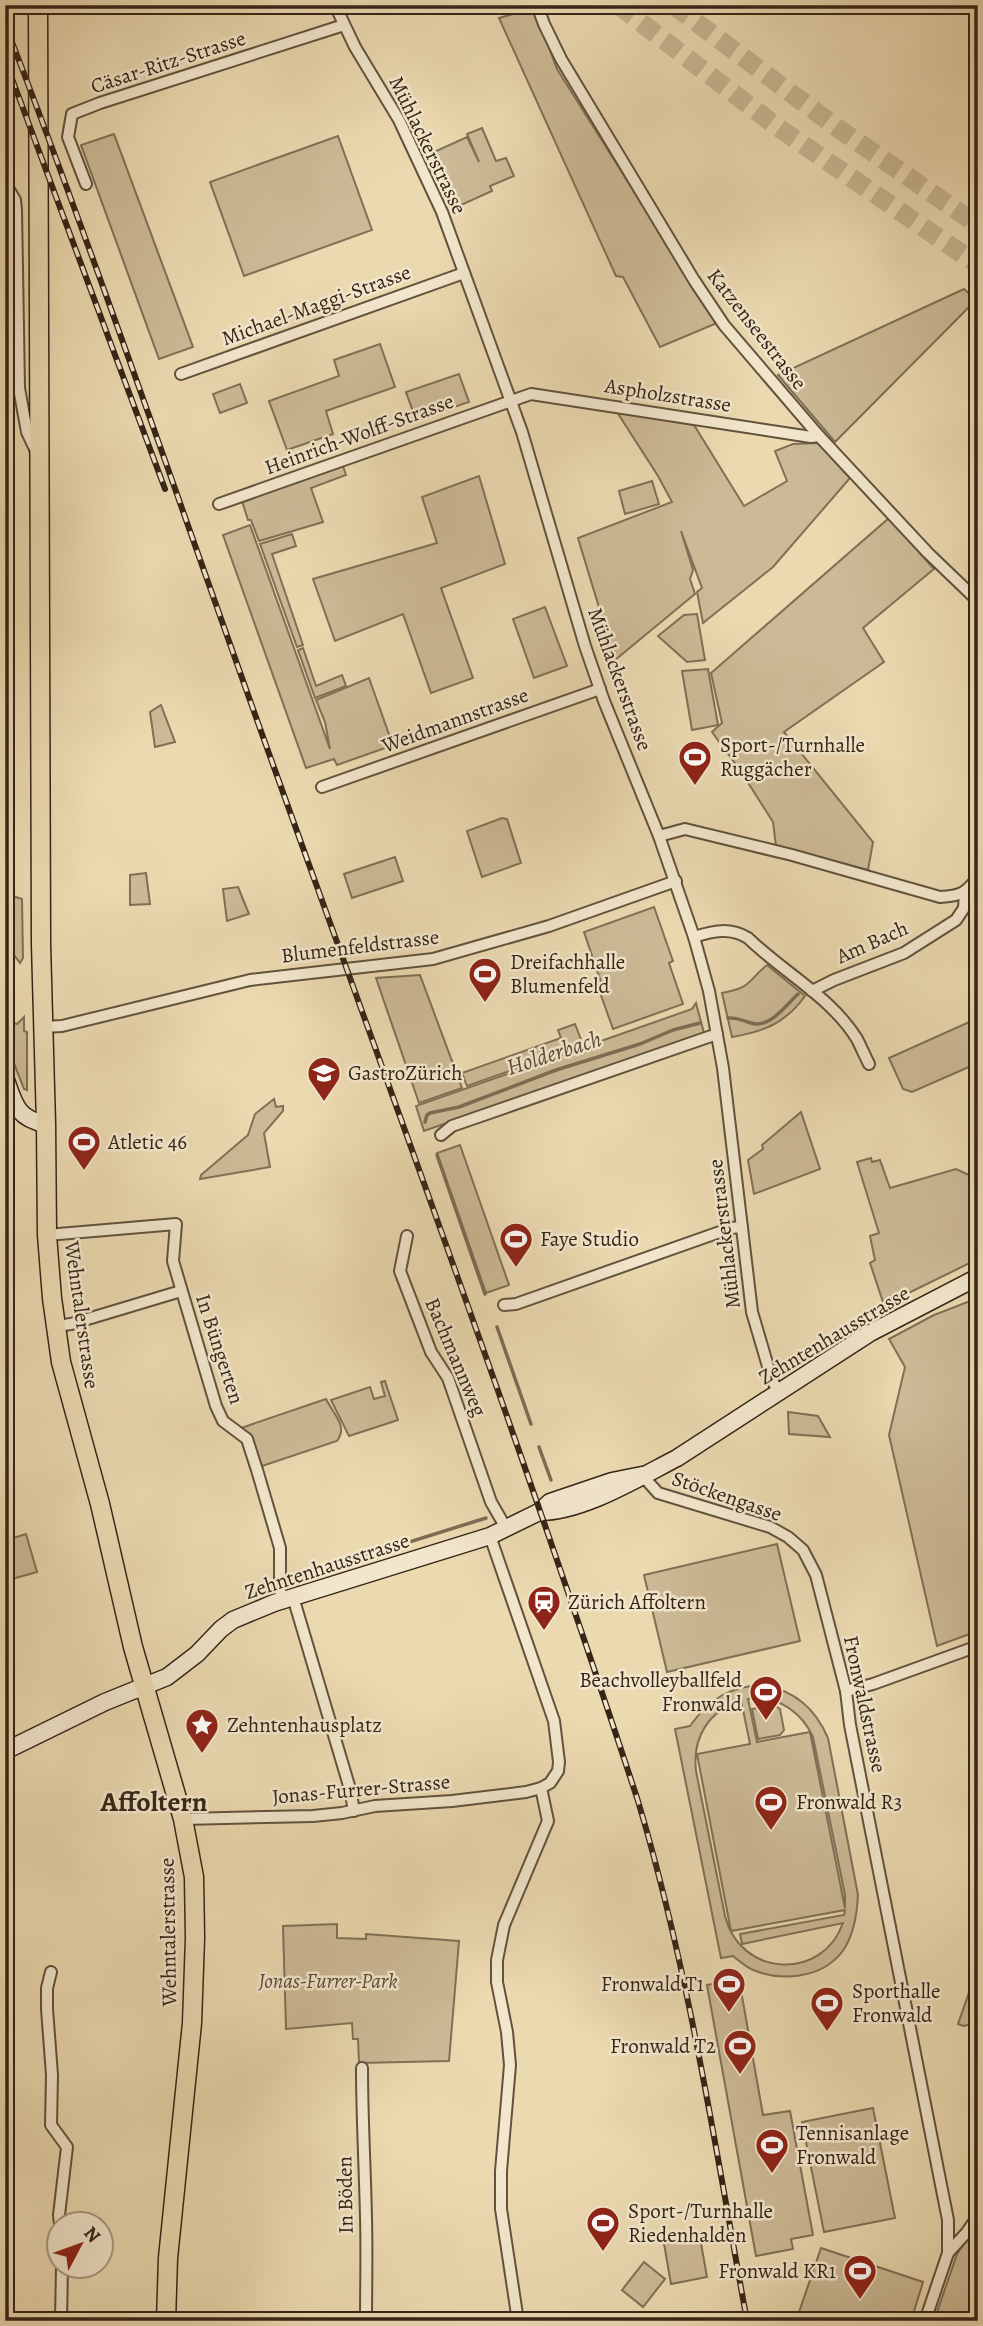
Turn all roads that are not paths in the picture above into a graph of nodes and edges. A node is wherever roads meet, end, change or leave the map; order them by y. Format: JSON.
{"nodes":[{"id":1,"x":38,"y":5,"type":"edge"},
{"id":2,"x":335,"y":5,"type":"edge"},
{"id":3,"x":537,"y":5,"type":"edge"},
{"id":4,"x":344,"y":25,"type":"junction"},
{"id":5,"x":5,"y":183,"type":"edge"},
{"id":6,"x":86,"y":184,"type":"dead end"},
{"id":7,"x":464,"y":273,"type":"junction"},
{"id":8,"x":181,"y":374,"type":"dead end"},
{"id":9,"x":511,"y":400,"type":"junction"},
{"id":10,"x":819,"y":436,"type":"junction"},
{"id":11,"x":38,"y":453,"type":"junction"},
{"id":12,"x":219,"y":504,"type":"dead end"},
{"id":13,"x":978,"y":601,"type":"edge"},
{"id":14,"x":600,"y":689,"type":"junction"},
{"id":15,"x":322,"y":788,"type":"dead end"},
{"id":16,"x":659,"y":836,"type":"junction"},
{"id":17,"x":978,"y":877,"type":"edge"},
{"id":18,"x":676,"y":881,"type":"junction"},
{"id":19,"x":965,"y":892,"type":"junction"},
{"id":20,"x":694,"y":937,"type":"junction"},
{"id":21,"x":812,"y":991,"type":"junction"},
{"id":22,"x":43,"y":1027,"type":"junction"},
{"id":23,"x":717,"y":1034,"type":"junction"},
{"id":24,"x":869,"y":1064,"type":"dead end"},
{"id":25,"x":5,"y":1077,"type":"edge"},
{"id":26,"x":46,"y":1124,"type":"junction"},
{"id":27,"x":441,"y":1135,"type":"dead end"},
{"id":28,"x":742,"y":1227,"type":"junction"},
{"id":29,"x":47,"y":1235,"type":"junction"},
{"id":30,"x":407,"y":1236,"type":"dead end"},
{"id":31,"x":978,"y":1277,"type":"edge"},
{"id":32,"x":181,"y":1291,"type":"junction"},
{"id":33,"x":504,"y":1306,"type":"dead end"},
{"id":34,"x":56,"y":1326,"type":"junction"},
{"id":35,"x":779,"y":1392,"type":"junction"},
{"id":36,"x":642,"y":1475,"type":"junction"},
{"id":37,"x":506,"y":1528,"type":"junction"},
{"id":38,"x":490,"y":1536,"type":"junction"},
{"id":39,"x":803,"y":1550,"type":"joint"},
{"id":40,"x":288,"y":1599,"type":"junction"},
{"id":41,"x":978,"y":1646,"type":"edge"},
{"id":42,"x":143,"y":1687,"type":"junction"},
{"id":43,"x":845,"y":1691,"type":"junction"},
{"id":44,"x":5,"y":1751,"type":"edge"},
{"id":45,"x":541,"y":1788,"type":"junction"},
{"id":46,"x":354,"y":1811,"type":"junction"},
{"id":47,"x":183,"y":1819,"type":"junction"},
{"id":48,"x":51,"y":1972,"type":"dead end"},
{"id":49,"x":362,"y":2068,"type":"dead end"},
{"id":50,"x":60,"y":2210,"type":"edge"},
{"id":51,"x":978,"y":2216,"type":"edge"},
{"id":52,"x":948,"y":2253,"type":"junction"},
{"id":53,"x":62,"y":2280,"type":"edge"},
{"id":54,"x":61,"y":2321,"type":"edge"},
{"id":55,"x":166,"y":2321,"type":"edge"},
{"id":56,"x":366,"y":2321,"type":"edge"},
{"id":57,"x":518,"y":2321,"type":"edge"},
{"id":58,"x":925,"y":2321,"type":"edge"}],
"edges":[{"from":1,"to":11,"type":"main road","name":"Wehntalerstrasse"},
{"from":2,"to":4,"type":"street","name":"Mühlackerstrasse"},
{"from":3,"to":10,"type":"street","name":"Katzenseestrasse"},
{"from":4,"to":6,"type":"street","name":"Cäsar-Ritz-Strasse"},
{"from":4,"to":7,"type":"street","name":"Mühlackerstrasse"},
{"from":5,"to":11,"type":"street"},
{"from":7,"to":8,"type":"street","name":"Michael-Maggi-Strasse"},
{"from":7,"to":9,"type":"street","name":"Mühlackerstrasse"},
{"from":9,"to":10,"type":"street","name":"Aspholzstrasse"},
{"from":9,"to":12,"type":"street","name":"Heinrich-Wolff-Strasse"},
{"from":9,"to":14,"type":"street","name":"Mühlackerstrasse"},
{"from":10,"to":13,"type":"street","name":"Katzenseestrasse"},
{"from":11,"to":22,"type":"main road","name":"Wehntalerstrasse"},
{"from":14,"to":15,"type":"street","name":"Weidmannstrasse"},
{"from":14,"to":16,"type":"street","name":"Mühlackerstrasse"},
{"from":16,"to":18,"type":"street","name":"Mühlackerstrasse"},
{"from":16,"to":19,"type":"street"},
{"from":17,"to":19,"type":"street"},
{"from":18,"to":20,"type":"street","name":"Mühlackerstrasse"},
{"from":18,"to":22,"type":"street","name":"Blumenfeldstrasse"},
{"from":19,"to":21,"type":"street","name":"Am Bach"},
{"from":20,"to":21,"type":"street"},
{"from":20,"to":23,"type":"street","name":"Mühlackerstrasse"},
{"from":21,"to":24,"type":"street"},
{"from":22,"to":26,"type":"main road","name":"Wehntalerstrasse"},
{"from":23,"to":27,"type":"street"},
{"from":23,"to":28,"type":"street","name":"Mühlackerstrasse"},
{"from":25,"to":26,"type":"street"},
{"from":26,"to":29,"type":"main road","name":"Wehntalerstrasse"},
{"from":28,"to":33,"type":"street"},
{"from":28,"to":35,"type":"street","name":"Mühlackerstrasse"},
{"from":29,"to":32,"type":"street","name":"In Büngerten"},
{"from":29,"to":34,"type":"main road","name":"Wehntalerstrasse"},
{"from":30,"to":37,"type":"street","name":"Bachmannweg"},
{"from":31,"to":35,"type":"street","name":"Zehntenhausstrasse"},
{"from":32,"to":34,"type":"street"},
{"from":32,"to":40,"type":"street","name":"In Büngerten"},
{"from":34,"to":42,"type":"main road","name":"Wehntalerstrasse"},
{"from":35,"to":36,"type":"street","name":"Zehntenhausstrasse"},
{"from":36,"to":37,"type":"street","name":"Zehntenhausstrasse"},
{"from":36,"to":39,"type":"street","name":"Stöckengasse"},
{"from":37,"to":38,"type":"street","name":"Zehntenhausstrasse"},
{"from":38,"to":40,"type":"street","name":"Zehntenhausstrasse"},
{"from":38,"to":45,"type":"street"},
{"from":39,"to":43,"type":"street","name":"Fronwaldstrasse"},
{"from":40,"to":42,"type":"street","name":"Zehntenhausstrasse"},
{"from":40,"to":46,"type":"street"},
{"from":41,"to":43,"type":"street"},
{"from":42,"to":44,"type":"street","name":"Zehntenhausstrasse"},
{"from":42,"to":47,"type":"main road","name":"Wehntalerstrasse"},
{"from":43,"to":52,"type":"street","name":"Fronwaldstrasse"},
{"from":45,"to":46,"type":"street","name":"Jonas-Furrer-Strasse"},
{"from":45,"to":57,"type":"street"},
{"from":46,"to":47,"type":"street","name":"Jonas-Furrer-Strasse"},
{"from":47,"to":55,"type":"main road","name":"Wehntalerstrasse"},
{"from":48,"to":50,"type":"street"},
{"from":49,"to":56,"type":"street","name":"In Böden"},
{"from":51,"to":52,"type":"street"},
{"from":52,"to":58,"type":"street","name":"Fronwaldstrasse"},
{"from":53,"to":54,"type":"street"}]}
